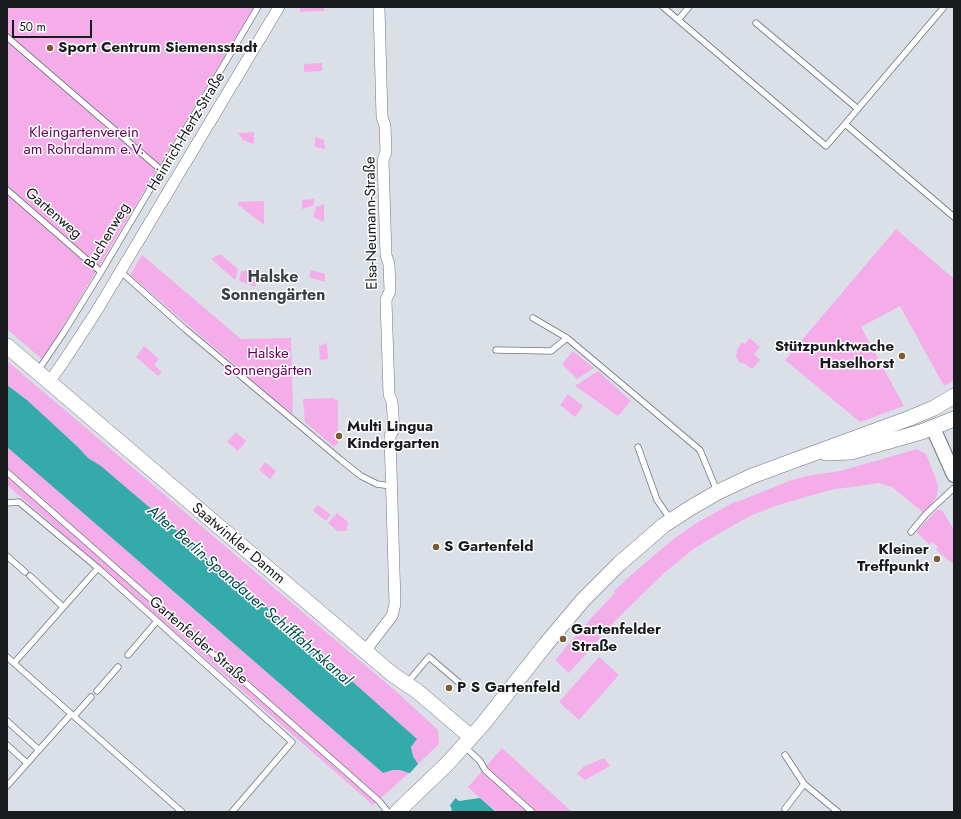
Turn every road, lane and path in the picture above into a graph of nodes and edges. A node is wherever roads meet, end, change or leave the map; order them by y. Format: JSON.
{"nodes":[{"id":1,"x":258,"y":7,"type":"edge"},
{"id":2,"x":279,"y":7,"type":"edge"},
{"id":3,"x":379,"y":7,"type":"edge"},
{"id":4,"x":663,"y":7,"type":"edge"},
{"id":5,"x":689,"y":7,"type":"edge"},
{"id":6,"x":944,"y":7,"type":"edge"},
{"id":7,"x":678,"y":20,"type":"junction"},
{"id":8,"x":756,"y":23,"type":"dead end"},
{"id":9,"x":7,"y":37,"type":"edge"},
{"id":10,"x":858,"y":109,"type":"junction"},
{"id":11,"x":845,"y":124,"type":"junction"},
{"id":12,"x":162,"y":170,"type":"junction"},
{"id":13,"x":7,"y":190,"type":"edge"},
{"id":14,"x":954,"y":217,"type":"edge"},
{"id":15,"x":120,"y":271,"type":"junction"},
{"id":16,"x":101,"y":272,"type":"junction"},
{"id":17,"x":533,"y":318,"type":"dead end"},
{"id":18,"x":567,"y":338,"type":"junction"},
{"id":19,"x":7,"y":346,"type":"edge"},
{"id":20,"x":496,"y":350,"type":"dead end"},
{"id":21,"x":37,"y":372,"type":"junction"},
{"id":22,"x":48,"y":382,"type":"junction"},
{"id":23,"x":954,"y":396,"type":"edge"},
{"id":24,"x":934,"y":408,"type":"junction"},
{"id":25,"x":953,"y":423,"type":"edge"},
{"id":26,"x":933,"y":428,"type":"junction"},
{"id":27,"x":638,"y":448,"type":"dead end"},
{"id":28,"x":813,"y":454,"type":"junction"},
{"id":29,"x":7,"y":472,"type":"edge"},
{"id":30,"x":954,"y":475,"type":"edge"},
{"id":31,"x":391,"y":486,"type":"junction"},
{"id":32,"x":954,"y":488,"type":"edge"},
{"id":33,"x":718,"y":492,"type":"junction"},
{"id":34,"x":7,"y":503,"type":"edge"},
{"id":35,"x":672,"y":520,"type":"junction"},
{"id":36,"x":911,"y":532,"type":"dead end"},
{"id":37,"x":7,"y":556,"type":"edge"},
{"id":38,"x":98,"y":568,"type":"junction"},
{"id":39,"x":25,"y":572,"type":"dead end"},
{"id":40,"x":30,"y":576,"type":"dead end"},
{"id":41,"x":63,"y":607,"type":"junction"},
{"id":42,"x":157,"y":621,"type":"junction"},
{"id":43,"x":365,"y":651,"type":"junction"},
{"id":44,"x":128,"y":655,"type":"dead end"},
{"id":45,"x":7,"y":657,"type":"edge"},
{"id":46,"x":14,"y":663,"type":"junction"},
{"id":47,"x":118,"y":667,"type":"dead end"},
{"id":48,"x":407,"y":683,"type":"junction"},
{"id":49,"x":463,"y":686,"type":"dead end"},
{"id":50,"x":96,"y":690,"type":"dead end"},
{"id":51,"x":91,"y":697,"type":"dead end"},
{"id":52,"x":72,"y":715,"type":"junction"},
{"id":53,"x":7,"y":722,"type":"edge"},
{"id":54,"x":468,"y":742,"type":"junction"},
{"id":55,"x":7,"y":745,"type":"edge"},
{"id":56,"x":39,"y":750,"type":"junction"},
{"id":57,"x":785,"y":755,"type":"dead end"},
{"id":58,"x":27,"y":763,"type":"junction"},
{"id":59,"x":8,"y":782,"type":"edge"},
{"id":60,"x":804,"y":784,"type":"junction"},
{"id":61,"x":784,"y":809,"type":"dead end"},
{"id":62,"x":182,"y":812,"type":"edge"},
{"id":63,"x":232,"y":812,"type":"edge"},
{"id":64,"x":388,"y":812,"type":"edge"},
{"id":65,"x":397,"y":812,"type":"edge"},
{"id":66,"x":532,"y":812,"type":"edge"},
{"id":67,"x":838,"y":812,"type":"edge"}],
"edges":[{"from":1,"to":12,"type":"lane","name":"Buchenweg"},
{"from":2,"to":15,"type":"street","name":"Heinrich-Hertz-Straße"},
{"from":3,"to":31,"type":"street","name":"Elsa-Neumann-Straße"},
{"from":4,"to":7,"type":"lane"},
{"from":5,"to":7,"type":"lane"},
{"from":6,"to":10,"type":"lane"},
{"from":7,"to":11,"type":"lane"},
{"from":8,"to":10,"type":"lane"},
{"from":9,"to":12,"type":"lane"},
{"from":10,"to":11,"type":"lane"},
{"from":11,"to":14,"type":"lane"},
{"from":12,"to":16,"type":"lane","name":"Buchenweg"},
{"from":13,"to":16,"type":"lane","name":"Gartenweg"},
{"from":15,"to":22,"type":"street","name":"Heinrich-Hertz-Straße"},
{"from":15,"to":31,"type":"lane"},
{"from":16,"to":21,"type":"lane","name":"Buchenweg"},
{"from":17,"to":18,"type":"lane"},
{"from":18,"to":20,"type":"lane"},
{"from":18,"to":33,"type":"lane"},
{"from":19,"to":21,"type":"main road","name":"Saatwinkler Damm"},
{"from":21,"to":22,"type":"main road","name":"Saatwinkler Damm"},
{"from":22,"to":43,"type":"main road","name":"Saatwinkler Damm"},
{"from":23,"to":24,"type":"main road"},
{"from":24,"to":25,"type":"main road"},
{"from":24,"to":26,"type":"main road"},
{"from":24,"to":28,"type":"main road"},
{"from":25,"to":26,"type":"main road"},
{"from":26,"to":28,"type":"main road"},
{"from":26,"to":30,"type":"street"},
{"from":27,"to":35,"type":"lane"},
{"from":28,"to":33,"type":"main road"},
{"from":29,"to":64,"type":"lane","name":"Gartenfelder Straße"},
{"from":31,"to":43,"type":"street","name":"Elsa-Neumann-Straße"},
{"from":32,"to":36,"type":"lane"},
{"from":33,"to":35,"type":"main road"},
{"from":34,"to":38,"type":"lane"},
{"from":35,"to":54,"type":"main road"},
{"from":37,"to":39,"type":"lane"},
{"from":38,"to":41,"type":"lane"},
{"from":38,"to":42,"type":"lane"},
{"from":40,"to":41,"type":"lane"},
{"from":41,"to":46,"type":"lane"},
{"from":42,"to":44,"type":"lane"},
{"from":42,"to":63,"type":"lane"},
{"from":43,"to":48,"type":"main road","name":"Saatwinkler Damm"},
{"from":45,"to":46,"type":"lane"},
{"from":46,"to":52,"type":"lane"},
{"from":47,"to":50,"type":"lane"},
{"from":48,"to":49,"type":"lane"},
{"from":48,"to":54,"type":"main road","name":"Saatwinkler Damm"},
{"from":51,"to":52,"type":"lane"},
{"from":52,"to":56,"type":"lane"},
{"from":52,"to":62,"type":"lane"},
{"from":53,"to":56,"type":"lane"},
{"from":54,"to":65,"type":"main road"},
{"from":54,"to":66,"type":"lane","name":"Saatwinkler Damm"},
{"from":55,"to":58,"type":"lane"},
{"from":56,"to":58,"type":"lane"},
{"from":57,"to":60,"type":"lane"},
{"from":58,"to":59,"type":"lane"},
{"from":60,"to":61,"type":"lane"},
{"from":60,"to":67,"type":"lane"}]}
